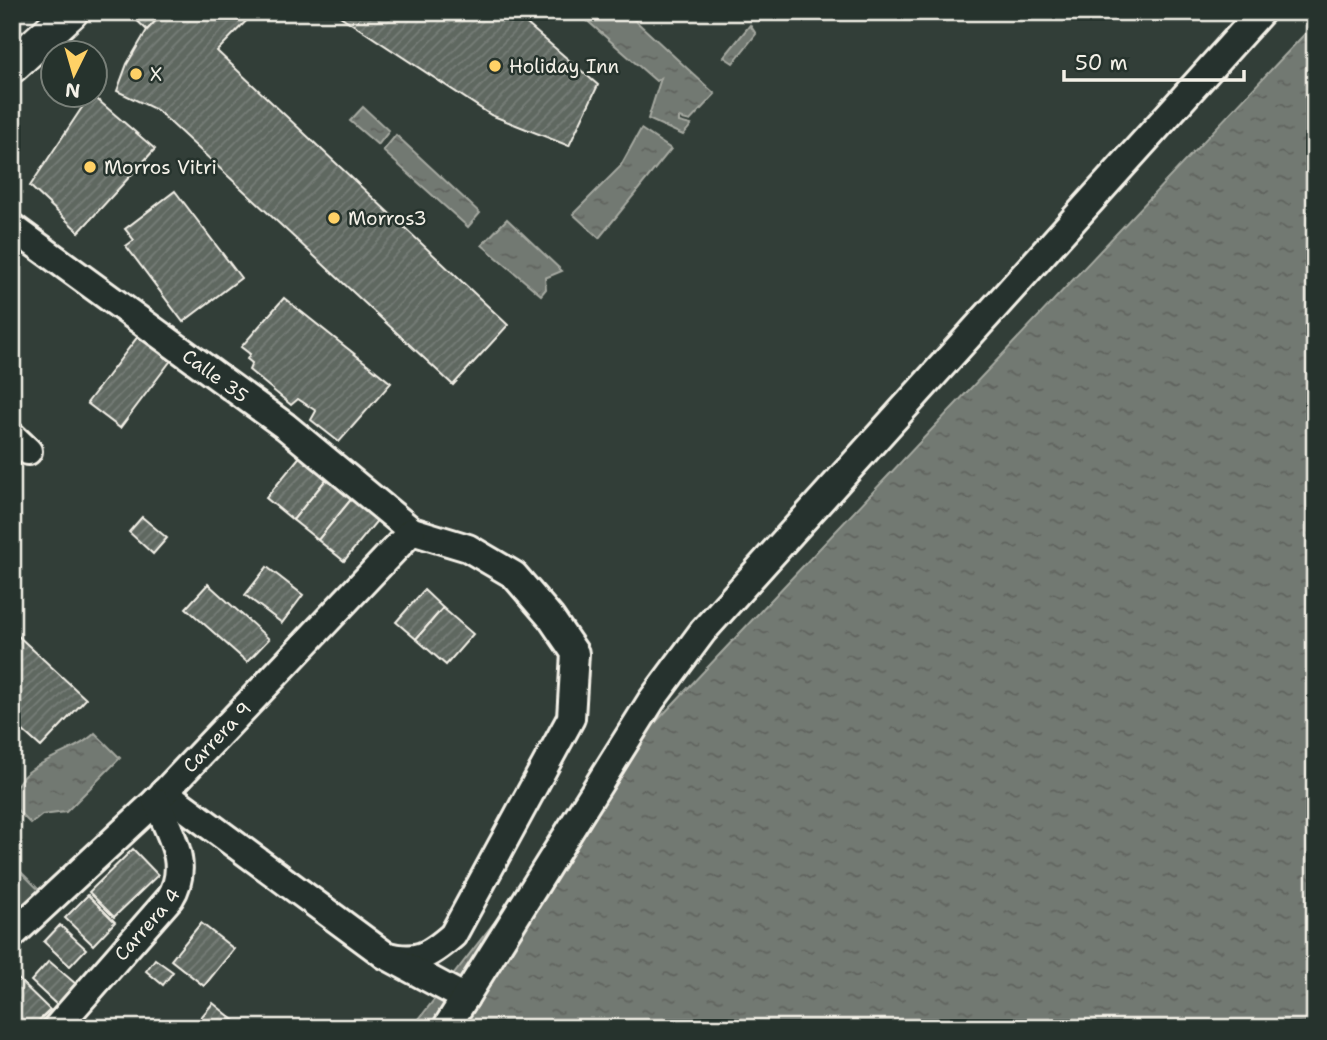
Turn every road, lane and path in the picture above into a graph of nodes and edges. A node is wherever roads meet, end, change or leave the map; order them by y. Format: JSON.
{"nodes":[{"id":1,"x":71,"y":12,"type":"edge"},
{"id":2,"x":1261,"y":12,"type":"edge"},
{"id":3,"x":12,"y":66,"type":"edge"},
{"id":4,"x":12,"y":227,"type":"edge"},
{"id":5,"x":412,"y":531,"type":"junction"},
{"id":6,"x":160,"y":797,"type":"junction"},
{"id":7,"x":12,"y":935,"type":"edge"},
{"id":8,"x":385,"y":956,"type":"junction"},
{"id":9,"x":465,"y":998,"type":"junction"},
{"id":10,"x":56,"y":1028,"type":"edge"},
{"id":11,"x":446,"y":1028,"type":"edge"}],
"edges":[{"from":1,"to":3,"type":"main road"},
{"from":2,"to":9,"type":"street"},
{"from":4,"to":5,"type":"street","name":"Calle 35"},
{"from":5,"to":6,"type":"street","name":"Carrera 9"},
{"from":5,"to":8,"type":"street"},
{"from":6,"to":7,"type":"street","name":"Carrera 9"},
{"from":6,"to":8,"type":"street"},
{"from":6,"to":10,"type":"street","name":"Carrera 4"},
{"from":8,"to":9,"type":"street"},
{"from":9,"to":11,"type":"street"}]}
